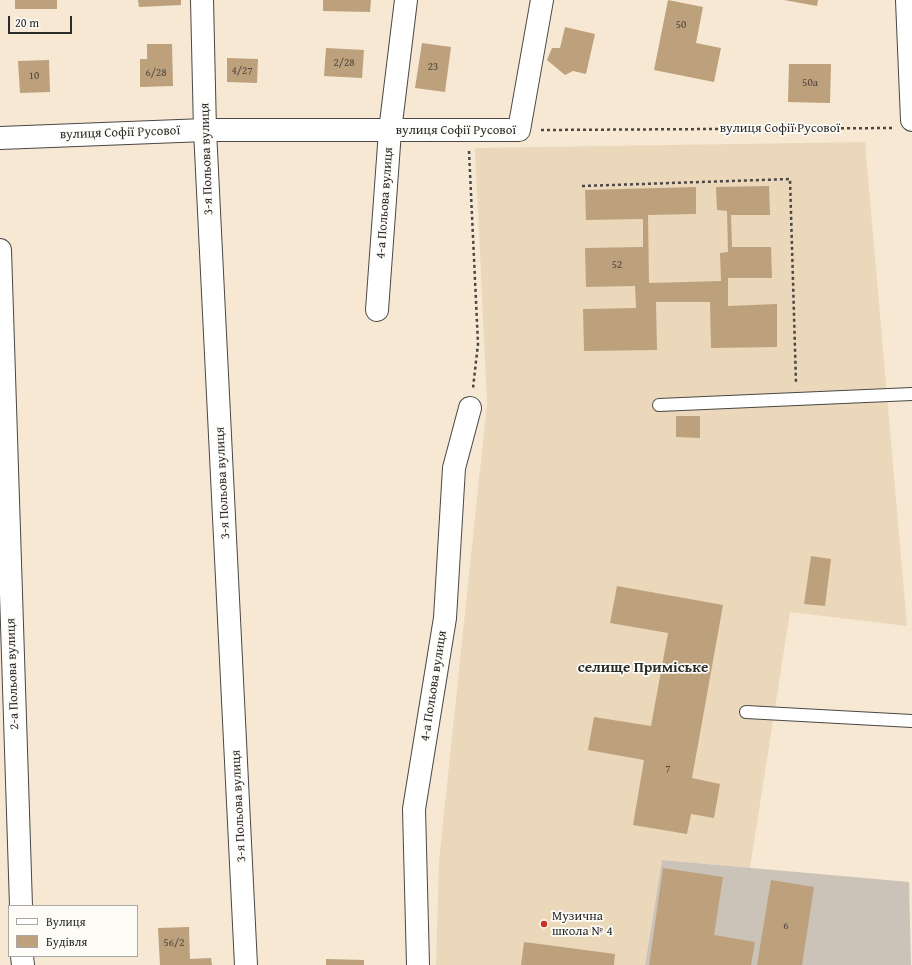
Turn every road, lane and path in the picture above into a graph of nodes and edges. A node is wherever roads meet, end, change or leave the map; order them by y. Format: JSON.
{"nodes":[{"id":1,"x":202,"y":0,"type":"edge"},
{"id":2,"x":406,"y":0,"type":"edge"},
{"id":3,"x":542,"y":0,"type":"edge"},
{"id":4,"x":906,"y":0,"type":"edge"},
{"id":5,"x":905,"y":124,"type":"edge"},
{"id":6,"x":206,"y":130,"type":"junction"},
{"id":7,"x":519,"y":130,"type":"junction"},
{"id":8,"x":390,"y":131,"type":"junction"},
{"id":9,"x":468,"y":131,"type":"junction"},
{"id":10,"x":0,"y":138,"type":"edge"},
{"id":11,"x":582,"y":186,"type":"dead end"},
{"id":12,"x":0,"y":250,"type":"edge"},
{"id":13,"x":378,"y":310,"type":"dead end"},
{"id":14,"x":912,"y":394,"type":"edge"},
{"id":15,"x":796,"y":399,"type":"junction"},
{"id":16,"x":659,"y":405,"type":"dead end"},
{"id":17,"x":470,"y":408,"type":"joint"},
{"id":18,"x":746,"y":712,"type":"dead end"},
{"id":19,"x":912,"y":721,"type":"edge"},
{"id":20,"x":21,"y":905,"type":"edge"},
{"id":21,"x":246,"y":965,"type":"edge"},
{"id":22,"x":418,"y":965,"type":"edge"}],
"edges":[{"from":1,"to":6,"type":"street","name":"3-я Польова вулиця"},
{"from":2,"to":8,"type":"street","name":"4-а Польова вулиця"},
{"from":3,"to":7,"type":"street"},
{"from":4,"to":5,"type":"street"},
{"from":5,"to":7,"type":"path","name":"вулиця Софії Русової"},
{"from":6,"to":8,"type":"street","name":"вулиця Софії Русової"},
{"from":6,"to":10,"type":"street","name":"вулиця Софії Русової"},
{"from":6,"to":21,"type":"street","name":"3-я Польова вулиця"},
{"from":7,"to":9,"type":"street","name":"вулиця Софії Русової"},
{"from":8,"to":9,"type":"street","name":"вулиця Софії Русової"},
{"from":8,"to":13,"type":"street","name":"4-а Польова вулиця"},
{"from":9,"to":17,"type":"path"},
{"from":11,"to":15,"type":"path"},
{"from":12,"to":20,"type":"street","name":"2-а Польова вулиця"},
{"from":14,"to":15,"type":"lane"},
{"from":15,"to":16,"type":"lane"},
{"from":17,"to":22,"type":"street","name":"4-а Польова вулиця"},
{"from":18,"to":19,"type":"lane"}]}
